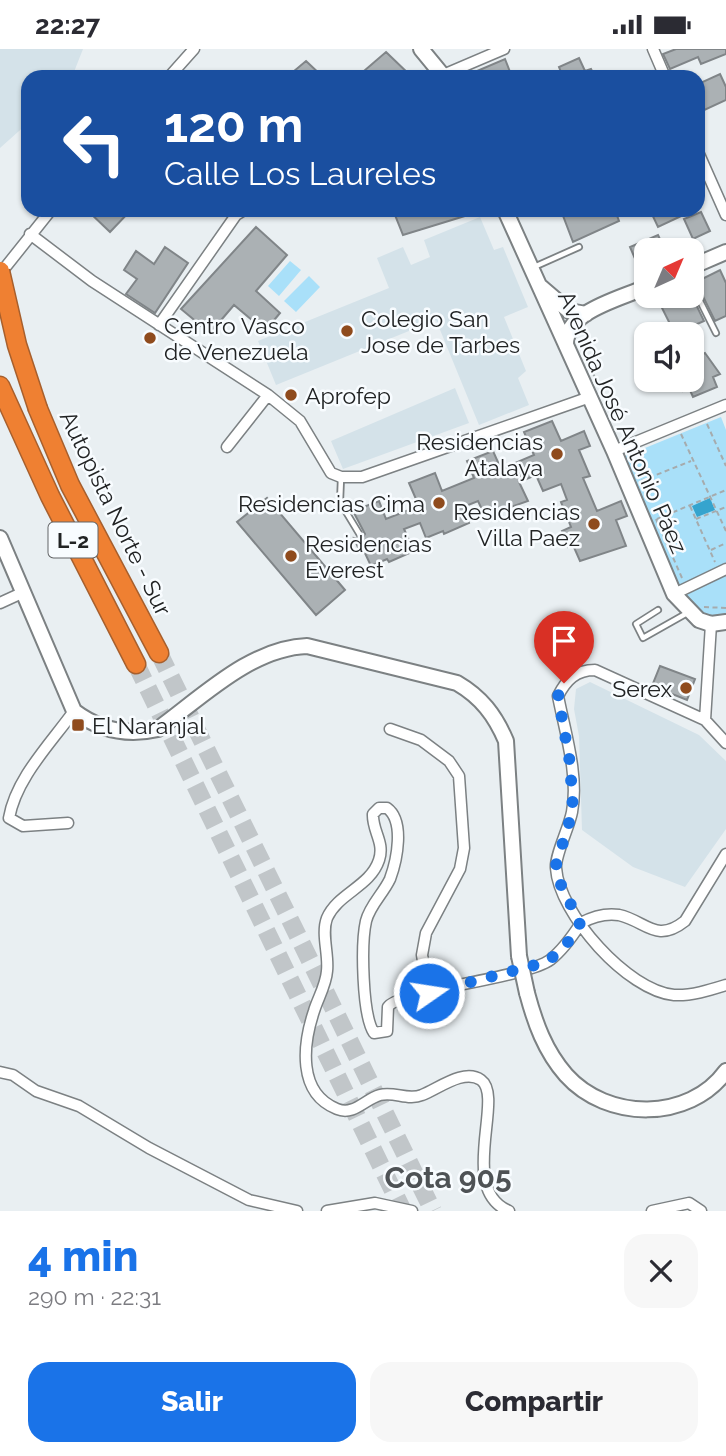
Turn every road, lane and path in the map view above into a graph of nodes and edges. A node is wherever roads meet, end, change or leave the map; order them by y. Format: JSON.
{"nodes":[{"id":1,"x":194,"y":49,"type":"edge"},
{"id":2,"x":421,"y":49,"type":"edge"},
{"id":3,"x":504,"y":49,"type":"edge"},
{"id":4,"x":653,"y":49,"type":"edge"},
{"id":5,"x":175,"y":70,"type":"edge"},
{"id":6,"x":438,"y":70,"type":"edge"},
{"id":7,"x":457,"y":70,"type":"edge"},
{"id":8,"x":662,"y":70,"type":"edge"},
{"id":9,"x":705,"y":176,"type":"edge"},
{"id":10,"x":726,"y":215,"type":"edge"},
{"id":11,"x":45,"y":217,"type":"edge"},
{"id":12,"x":234,"y":217,"type":"edge"},
{"id":13,"x":508,"y":217,"type":"edge"},
{"id":14,"x":30,"y":234,"type":"junction"},
{"id":15,"x":579,"y":247,"type":"dead end"},
{"id":16,"x":726,"y":251,"type":"edge"},
{"id":17,"x":704,"y":261,"type":"edge"},
{"id":18,"x":0,"y":273,"type":"edge"},
{"id":19,"x":533,"y":275,"type":"junction"},
{"id":20,"x":634,"y":292,"type":"edge"},
{"id":21,"x":704,"y":308,"type":"edge"},
{"id":22,"x":586,"y":314,"type":"junction"},
{"id":23,"x":159,"y":325,"type":"junction"},
{"id":24,"x":716,"y":333,"type":"dead end"},
{"id":25,"x":577,"y":337,"type":"dead end"},
{"id":26,"x":566,"y":350,"type":"junction"},
{"id":27,"x":0,"y":386,"type":"edge"},
{"id":28,"x":268,"y":395,"type":"junction"},
{"id":29,"x":590,"y":397,"type":"junction"},
{"id":30,"x":726,"y":405,"type":"edge"},
{"id":31,"x":609,"y":409,"type":"dead end"},
{"id":32,"x":705,"y":420,"type":"dead end"},
{"id":33,"x":679,"y":430,"type":"dead end"},
{"id":34,"x":227,"y":447,"type":"dead end"},
{"id":35,"x":614,"y":451,"type":"junction"},
{"id":36,"x":693,"y":461,"type":"junction"},
{"id":37,"x":726,"y":466,"type":"edge"},
{"id":38,"x":636,"y":473,"type":"dead end"},
{"id":39,"x":341,"y":477,"type":"junction"},
{"id":40,"x":726,"y":491,"type":"edge"},
{"id":41,"x":711,"y":496,"type":"junction"},
{"id":42,"x":690,"y":505,"type":"junction"},
{"id":43,"x":726,"y":507,"type":"edge"},
{"id":44,"x":718,"y":511,"type":"junction"},
{"id":45,"x":695,"y":519,"type":"junction"},
{"id":46,"x":726,"y":531,"type":"edge"},
{"id":47,"x":360,"y":535,"type":"dead end"},
{"id":48,"x":0,"y":538,"type":"edge"},
{"id":49,"x":726,"y":543,"type":"edge"},
{"id":50,"x":710,"y":550,"type":"junction"},
{"id":51,"x":722,"y":568,"type":"edge"},
{"id":52,"x":683,"y":582,"type":"dead end"},
{"id":53,"x":24,"y":592,"type":"junction"},
{"id":54,"x":674,"y":594,"type":"junction"},
{"id":55,"x":0,"y":603,"type":"edge"},
{"id":56,"x":726,"y":608,"type":"edge"},
{"id":57,"x":696,"y":609,"type":"junction"},
{"id":58,"x":658,"y":610,"type":"dead end"},
{"id":59,"x":726,"y":622,"type":"edge"},
{"id":60,"x":711,"y":624,"type":"junction"},
{"id":61,"x":159,"y":653,"type":"tunnel mouth"},
{"id":62,"x":136,"y":664,"type":"tunnel mouth"},
{"id":63,"x":74,"y":711,"type":"junction"},
{"id":64,"x":705,"y":720,"type":"junction"},
{"id":65,"x":390,"y":729,"type":"dead end"},
{"id":66,"x":726,"y":743,"type":"edge"},
{"id":67,"x":68,"y":823,"type":"dead end"},
{"id":68,"x":726,"y":854,"type":"edge"},
{"id":69,"x":580,"y":923,"type":"junction"},
{"id":70,"x":725,"y":986,"type":"edge"},
{"id":71,"x":429,"y":993,"type":"junction"},
{"id":72,"x":726,"y":1071,"type":"edge"},
{"id":73,"x":0,"y":1072,"type":"edge"},
{"id":74,"x":700,"y":1210,"type":"edge"},
{"id":75,"x":297,"y":1211,"type":"edge"},
{"id":76,"x":327,"y":1211,"type":"edge"},
{"id":77,"x":411,"y":1211,"type":"edge"},
{"id":78,"x":509,"y":1211,"type":"edge"},
{"id":79,"x":652,"y":1211,"type":"edge"}],
"edges":[{"from":1,"to":5,"type":"street"},
{"from":2,"to":6,"type":"street"},
{"from":3,"to":7,"type":"street"},
{"from":4,"to":8,"type":"street"},
{"from":9,"to":10,"type":"street"},
{"from":11,"to":14,"type":"street"},
{"from":12,"to":23,"type":"street"},
{"from":13,"to":19,"type":"street","name":"Avenida José Antonio Páez"},
{"from":14,"to":18,"type":"street"},
{"from":14,"to":23,"type":"street"},
{"from":15,"to":19,"type":"lane"},
{"from":16,"to":17,"type":"street"},
{"from":18,"to":61,"type":"highway","name":"Autopista Norte - Sur","number":"L-2","bridge":true},
{"from":19,"to":22,"type":"street"},
{"from":19,"to":26,"type":"street","name":"Avenida José Antonio Páez"},
{"from":20,"to":22,"type":"street"},
{"from":21,"to":24,"type":"lane"},
{"from":22,"to":26,"type":"street"},
{"from":23,"to":28,"type":"street"},
{"from":25,"to":31,"type":"path"},
{"from":26,"to":29,"type":"street","name":"Avenida José Antonio Páez"},
{"from":27,"to":62,"type":"highway","number":"L-2"},
{"from":28,"to":34,"type":"street"},
{"from":28,"to":39,"type":"street"},
{"from":29,"to":35,"type":"street","name":"Avenida José Antonio Páez"},
{"from":29,"to":39,"type":"street"},
{"from":30,"to":35,"type":"street"},
{"from":32,"to":37,"type":"path"},
{"from":33,"to":36,"type":"path"},
{"from":35,"to":54,"type":"street","name":"Avenida José Antonio Páez"},
{"from":36,"to":38,"type":"path"},
{"from":36,"to":41,"type":"path"},
{"from":39,"to":47,"type":"lane"},
{"from":40,"to":41,"type":"path"},
{"from":41,"to":42,"type":"path"},
{"from":41,"to":44,"type":"path"},
{"from":42,"to":45,"type":"path"},
{"from":42,"to":52,"type":"path"},
{"from":43,"to":44,"type":"path"},
{"from":44,"to":45,"type":"path"},
{"from":44,"to":46,"type":"path"},
{"from":45,"to":50,"type":"path"},
{"from":48,"to":53,"type":"street"},
{"from":49,"to":50,"type":"path"},
{"from":50,"to":51,"type":"path"},
{"from":51,"to":54,"type":"street"},
{"from":53,"to":55,"type":"street"},
{"from":53,"to":63,"type":"street"},
{"from":54,"to":57,"type":"street","name":"Avenida José Antonio Páez"},
{"from":56,"to":57,"type":"path"},
{"from":57,"to":58,"type":"lane"},
{"from":57,"to":60,"type":"street","name":"Avenida José Antonio Páez"},
{"from":59,"to":60,"type":"street"},
{"from":60,"to":64,"type":"street"},
{"from":63,"to":67,"type":"street"},
{"from":63,"to":72,"type":"street","bridge":true},
{"from":64,"to":66,"type":"street"},
{"from":64,"to":69,"type":"street"},
{"from":65,"to":71,"type":"street"},
{"from":68,"to":69,"type":"street"},
{"from":69,"to":70,"type":"street"},
{"from":69,"to":71,"type":"street"},
{"from":71,"to":78,"type":"street"},
{"from":73,"to":75,"type":"street"},
{"from":74,"to":79,"type":"street"},
{"from":76,"to":77,"type":"street"}]}
